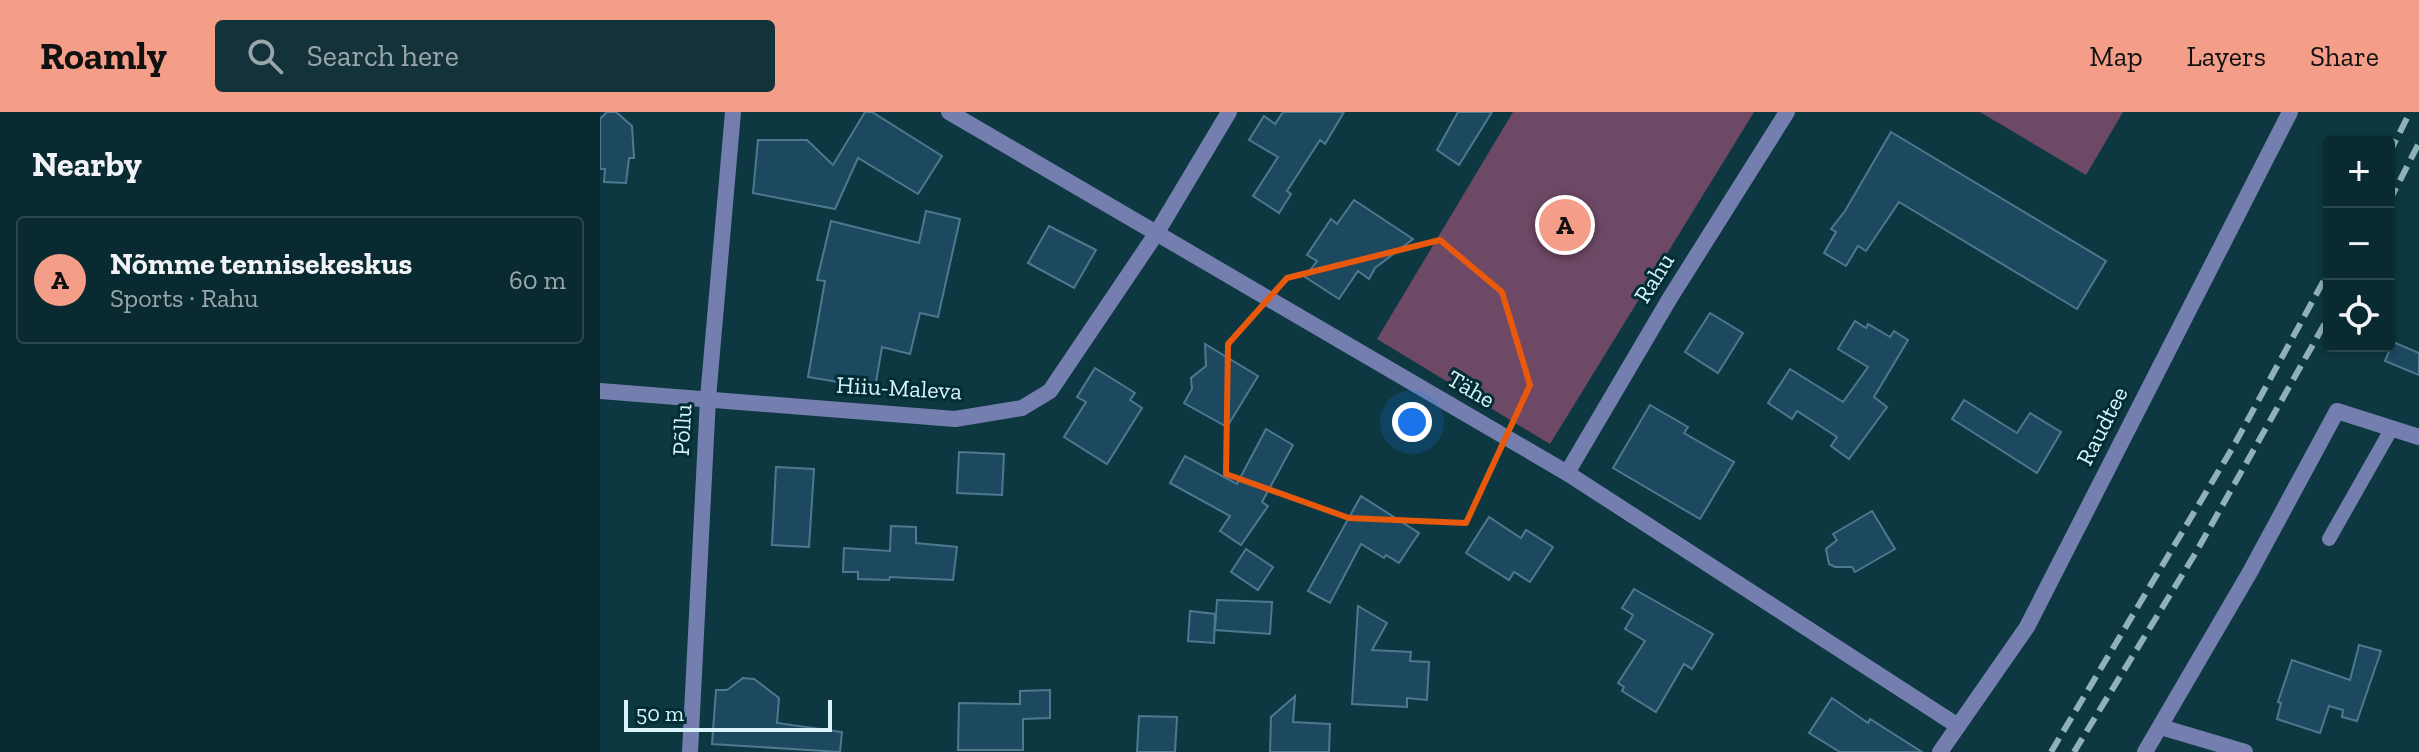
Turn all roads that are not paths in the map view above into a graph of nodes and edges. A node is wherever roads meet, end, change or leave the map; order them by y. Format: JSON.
{"nodes":[{"id":1,"x":733,"y":112,"type":"edge"},
{"id":2,"x":949,"y":112,"type":"edge"},
{"id":3,"x":1229,"y":112,"type":"edge"},
{"id":4,"x":1787,"y":112,"type":"edge"},
{"id":5,"x":2290,"y":112,"type":"edge"},
{"id":6,"x":1156,"y":234,"type":"junction"},
{"id":7,"x":600,"y":391,"type":"edge"},
{"id":8,"x":708,"y":398,"type":"junction"},
{"id":9,"x":2392,"y":428,"type":"junction"},
{"id":10,"x":2419,"y":437,"type":"edge"},
{"id":11,"x":1567,"y":473,"type":"junction"},
{"id":12,"x":2329,"y":539,"type":"dead end"},
{"id":13,"x":1958,"y":726,"type":"junction"},
{"id":14,"x":2161,"y":727,"type":"junction"},
{"id":15,"x":690,"y":752,"type":"edge"},
{"id":16,"x":1940,"y":752,"type":"edge"},
{"id":17,"x":2145,"y":752,"type":"edge"},
{"id":18,"x":2245,"y":752,"type":"edge"}],
"edges":[{"from":1,"to":8,"type":"street","name":"Põllu"},
{"from":2,"to":6,"type":"street","name":"Tähe"},
{"from":3,"to":6,"type":"street","name":"Hiiu-Maleva"},
{"from":4,"to":11,"type":"street","name":"Rahu"},
{"from":5,"to":13,"type":"street","name":"Raudtee"},
{"from":6,"to":8,"type":"street","name":"Hiiu-Maleva"},
{"from":6,"to":11,"type":"street","name":"Tähe"},
{"from":7,"to":8,"type":"street","name":"Hiiu-Maleva"},
{"from":8,"to":15,"type":"street","name":"Põllu"},
{"from":9,"to":10,"type":"street"},
{"from":9,"to":12,"type":"lane"},
{"from":9,"to":14,"type":"street"},
{"from":11,"to":13,"type":"street","name":"Tähe"},
{"from":13,"to":16,"type":"street","name":"Raudtee"},
{"from":14,"to":17,"type":"street"},
{"from":14,"to":18,"type":"street"}]}
